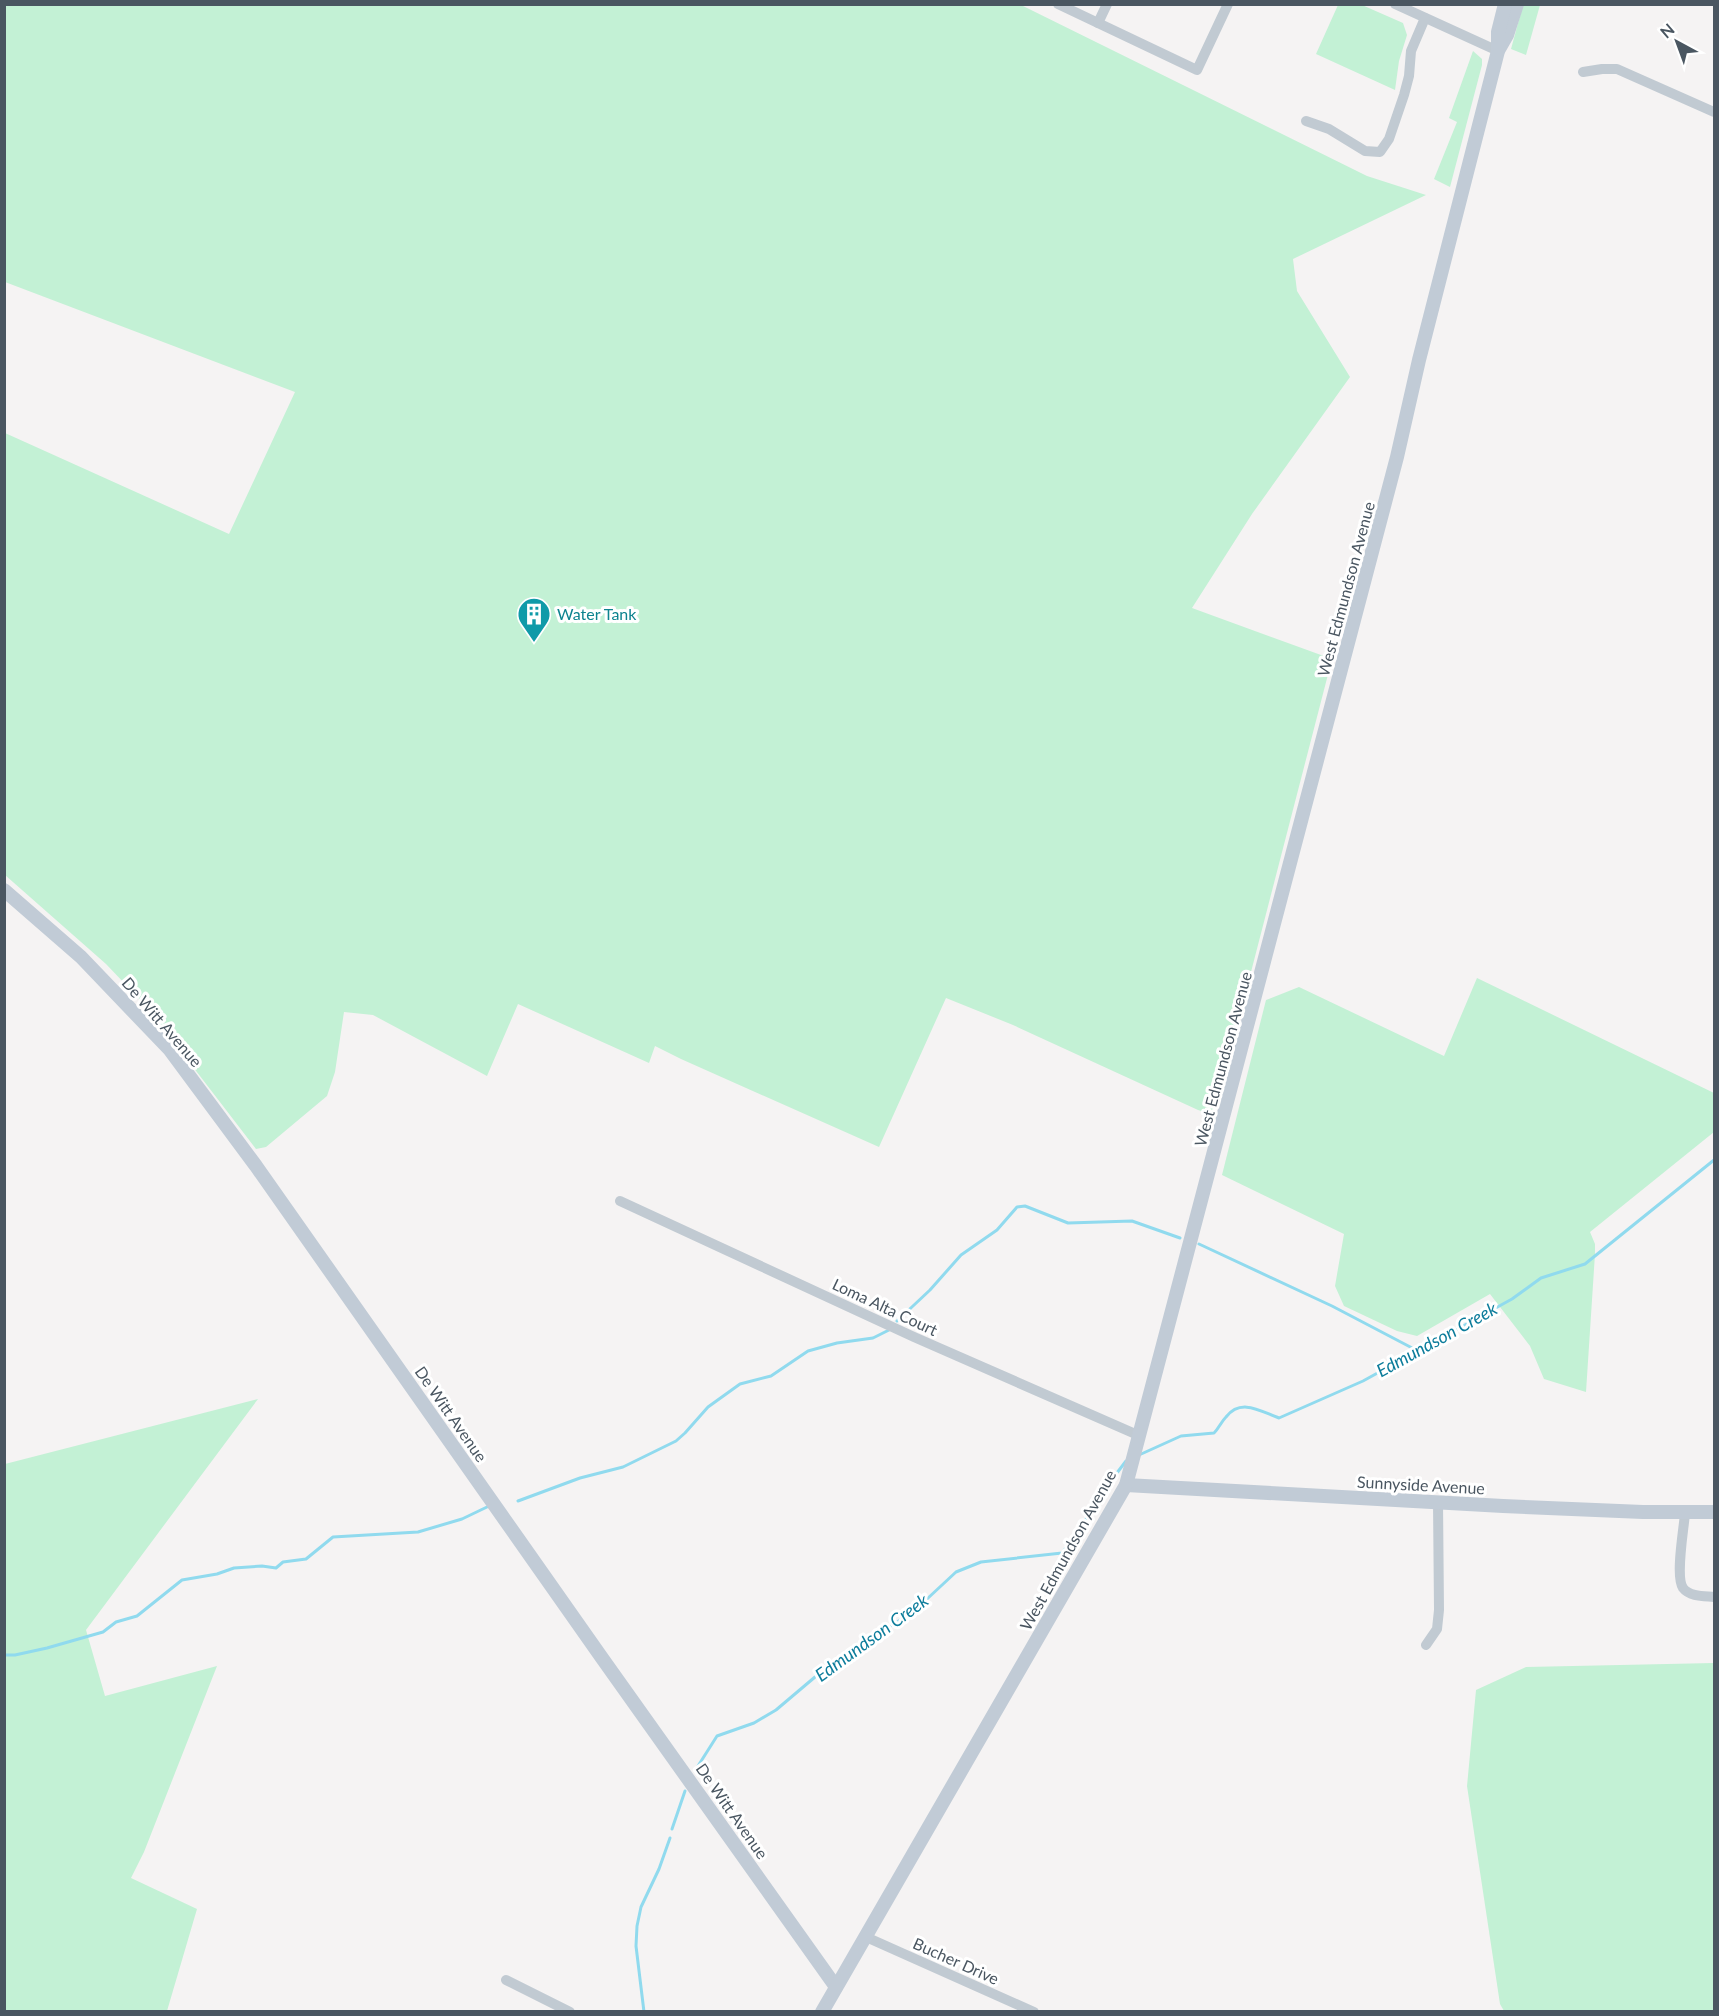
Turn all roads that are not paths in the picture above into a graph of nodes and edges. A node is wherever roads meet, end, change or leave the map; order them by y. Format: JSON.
{"nodes":[{"id":1,"x":1058,"y":4,"type":"edge"},
{"id":2,"x":1107,"y":4,"type":"edge"},
{"id":3,"x":1228,"y":4,"type":"edge"},
{"id":4,"x":1395,"y":4,"type":"edge"},
{"id":5,"x":1505,"y":4,"type":"edge"},
{"id":6,"x":1517,"y":4,"type":"edge"},
{"id":7,"x":1425,"y":18,"type":"junction"},
{"id":8,"x":1098,"y":23,"type":"junction"},
{"id":9,"x":1498,"y":51,"type":"junction"},
{"id":10,"x":1583,"y":72,"type":"dead end"},
{"id":11,"x":1714,"y":112,"type":"edge"},
{"id":12,"x":1306,"y":121,"type":"dead end"},
{"id":13,"x":4,"y":890,"type":"edge"},
{"id":14,"x":620,"y":1201,"type":"dead end"},
{"id":15,"x":1140,"y":1436,"type":"junction"},
{"id":16,"x":1126,"y":1485,"type":"junction"},
{"id":17,"x":1438,"y":1502,"type":"junction"},
{"id":18,"x":1714,"y":1512,"type":"edge"},
{"id":19,"x":1685,"y":1513,"type":"junction"},
{"id":20,"x":1714,"y":1597,"type":"edge"},
{"id":21,"x":1426,"y":1645,"type":"dead end"},
{"id":22,"x":866,"y":1937,"type":"junction"},
{"id":23,"x":506,"y":1980,"type":"dead end"},
{"id":24,"x":836,"y":1987,"type":"junction"},
{"id":25,"x":570,"y":2012,"type":"edge"},
{"id":26,"x":822,"y":2012,"type":"edge"},
{"id":27,"x":1034,"y":2012,"type":"edge"}],
"edges":[{"from":1,"to":8,"type":"street"},
{"from":2,"to":8,"type":"street"},
{"from":3,"to":8,"type":"street"},
{"from":4,"to":7,"type":"street"},
{"from":5,"to":9,"type":"street","name":"West Edmundson Avenue"},
{"from":6,"to":9,"type":"street","name":"West Edmundson Avenue"},
{"from":7,"to":9,"type":"street"},
{"from":7,"to":12,"type":"street"},
{"from":9,"to":15,"type":"street","name":"West Edmundson Avenue"},
{"from":10,"to":11,"type":"street"},
{"from":13,"to":24,"type":"street","name":"De Witt Avenue"},
{"from":14,"to":15,"type":"street","name":"Loma Alta Court"},
{"from":15,"to":16,"type":"street","name":"West Edmundson Avenue"},
{"from":16,"to":17,"type":"street","name":"Sunnyside Avenue"},
{"from":16,"to":22,"type":"street","name":"West Edmundson Avenue"},
{"from":17,"to":19,"type":"street","name":"Sunnyside Avenue"},
{"from":17,"to":21,"type":"street"},
{"from":18,"to":19,"type":"street","name":"Sunnyside Avenue"},
{"from":19,"to":20,"type":"street"},
{"from":22,"to":24,"type":"street","name":"West Edmundson Avenue"},
{"from":22,"to":27,"type":"street","name":"Bucher Drive"},
{"from":23,"to":25,"type":"street"},
{"from":24,"to":26,"type":"street","name":"West Edmundson Avenue"}]}
